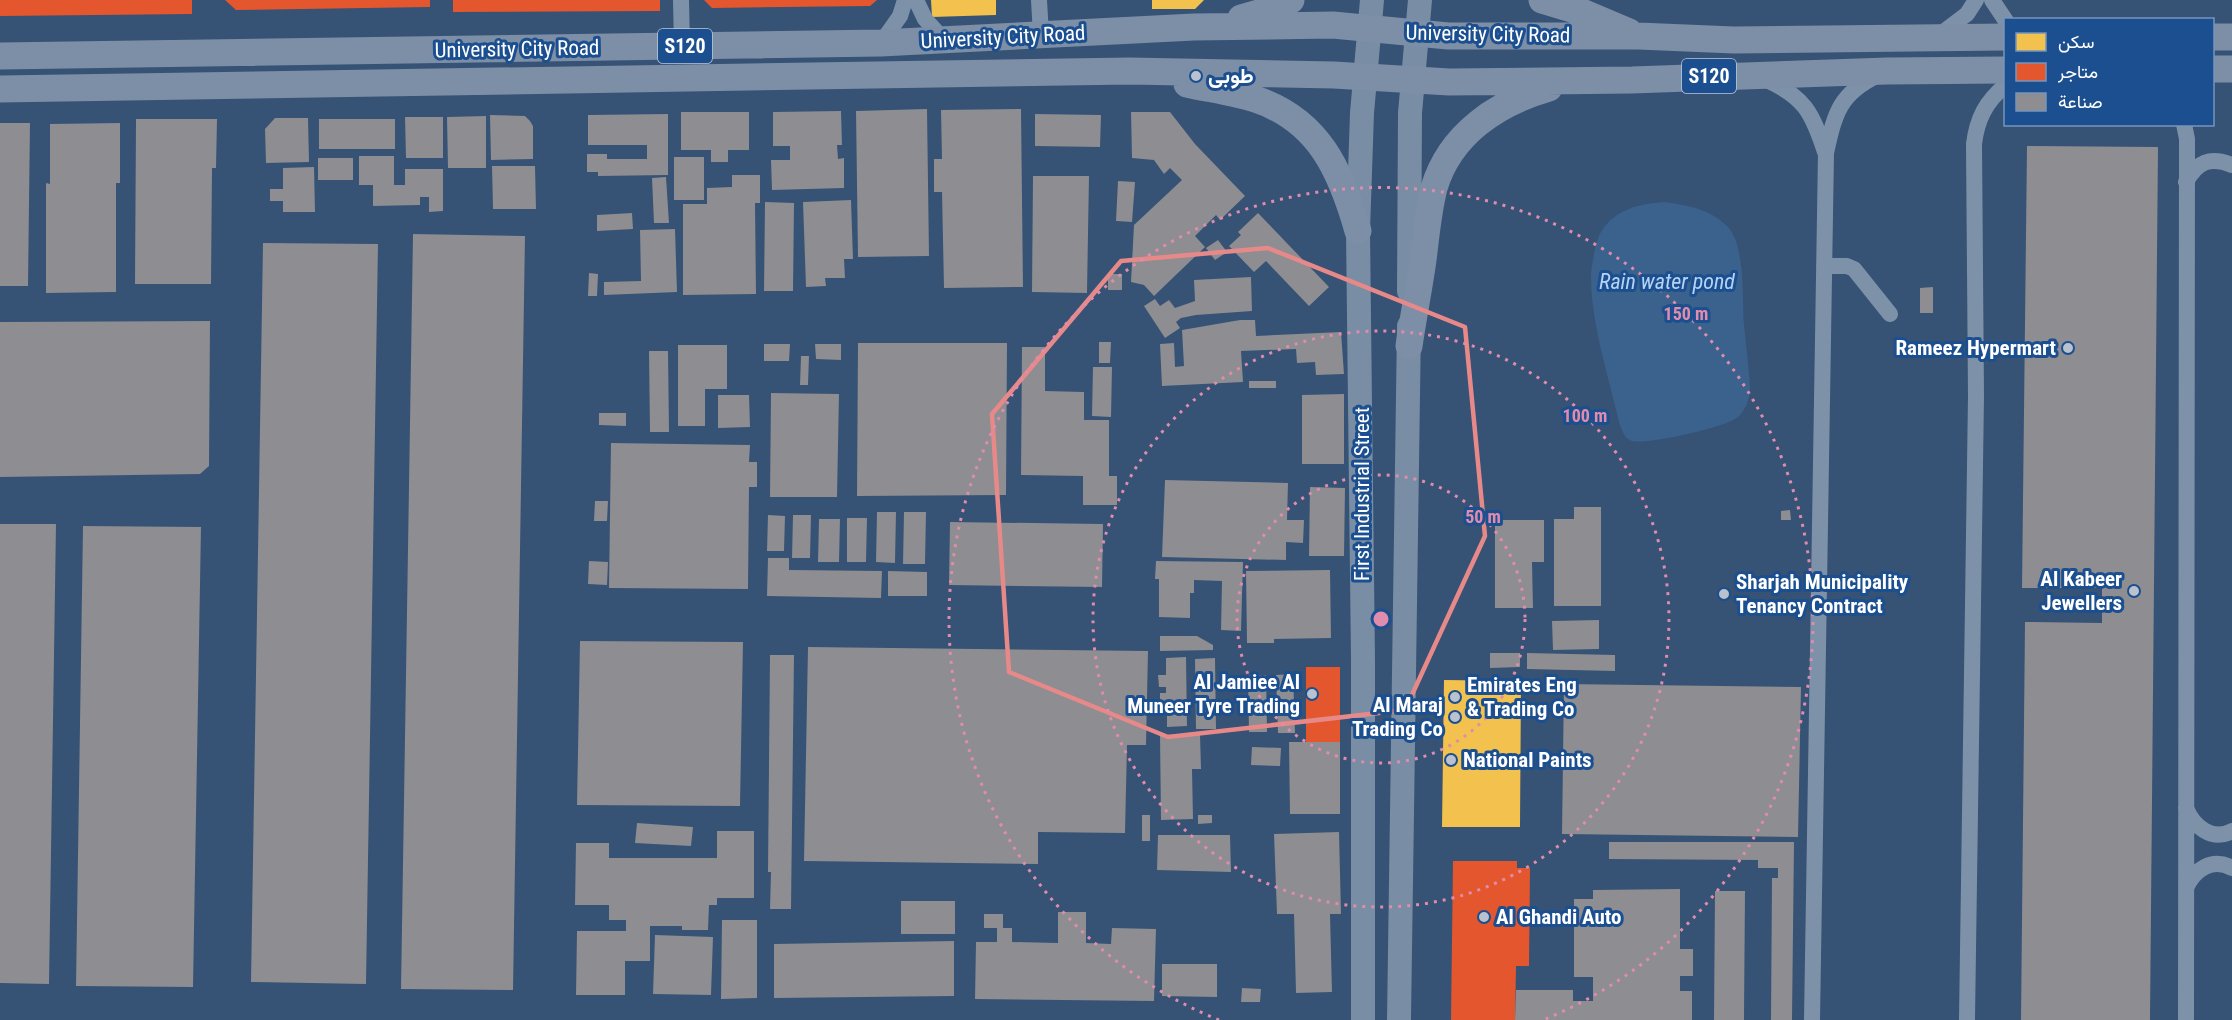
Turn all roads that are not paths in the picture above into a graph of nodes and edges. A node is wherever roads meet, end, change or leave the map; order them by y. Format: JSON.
{"nodes":[{"id":1,"x":681,"y":0,"type":"edge"},
{"id":2,"x":905,"y":0,"type":"edge"},
{"id":3,"x":916,"y":0,"type":"edge"},
{"id":4,"x":1039,"y":0,"type":"edge"},
{"id":5,"x":1291,"y":0,"type":"edge"},
{"id":6,"x":1372,"y":0,"type":"edge"},
{"id":7,"x":1420,"y":0,"type":"edge"},
{"id":8,"x":1542,"y":0,"type":"edge"},
{"id":9,"x":1976,"y":0,"type":"edge"},
{"id":10,"x":1992,"y":0,"type":"edge"},
{"id":11,"x":2004,"y":18,"type":"edge"},
{"id":12,"x":1194,"y":27,"type":"junction"},
{"id":13,"x":1369,"y":30,"type":"junction"},
{"id":14,"x":1417,"y":33,"type":"junction"},
{"id":15,"x":1041,"y":35,"type":"junction"},
{"id":16,"x":1638,"y":36,"type":"junction"},
{"id":17,"x":1935,"y":37,"type":"junction"},
{"id":18,"x":2004,"y":37,"type":"edge"},
{"id":19,"x":2214,"y":37,"type":"edge"},
{"id":20,"x":2232,"y":37,"type":"edge"},
{"id":21,"x":944,"y":40,"type":"junction"},
{"id":22,"x":881,"y":43,"type":"junction"},
{"id":23,"x":682,"y":46,"type":"junction"},
{"id":24,"x":0,"y":56,"type":"edge"},
{"id":25,"x":2214,"y":69,"type":"edge"},
{"id":26,"x":2232,"y":69,"type":"edge"},
{"id":27,"x":2004,"y":70,"type":"edge"},
{"id":28,"x":1887,"y":71,"type":"junction"},
{"id":29,"x":1130,"y":72,"type":"junction"},
{"id":30,"x":1752,"y":74,"type":"junction"},
{"id":31,"x":1365,"y":76,"type":"junction"},
{"id":32,"x":1413,"y":80,"type":"junction"},
{"id":33,"x":1579,"y":80,"type":"junction"},
{"id":34,"x":2004,"y":88,"type":"edge"},
{"id":35,"x":0,"y":89,"type":"edge"},
{"id":36,"x":2184,"y":126,"type":"edge"},
{"id":37,"x":1826,"y":153,"type":"junction"},
{"id":38,"x":2232,"y":165,"type":"edge"},
{"id":39,"x":2186,"y":182,"type":"junction"},
{"id":40,"x":1358,"y":231,"type":"junction"},
{"id":41,"x":1824,"y":266,"type":"junction"},
{"id":42,"x":1890,"y":314,"type":"dead end"},
{"id":43,"x":1409,"y":346,"type":"junction"},
{"id":44,"x":2186,"y":807,"type":"junction"},
{"id":45,"x":2232,"y":831,"type":"edge"},
{"id":46,"x":2232,"y":868,"type":"edge"},
{"id":47,"x":2186,"y":888,"type":"junction"},
{"id":48,"x":1363,"y":1020,"type":"edge"},
{"id":49,"x":1399,"y":1020,"type":"edge"},
{"id":50,"x":1812,"y":1020,"type":"edge"},
{"id":51,"x":1967,"y":1020,"type":"edge"},
{"id":52,"x":2186,"y":1020,"type":"edge"}],
"edges":[{"from":1,"to":23,"type":"street"},
{"from":2,"to":22,"type":"street"},
{"from":3,"to":21,"type":"street"},
{"from":4,"to":15,"type":"street"},
{"from":5,"to":12,"type":"main road"},
{"from":6,"to":13,"type":"main road","name":"First Industrial Street"},
{"from":7,"to":14,"type":"main road","name":"First Industrial Street"},
{"from":8,"to":16,"type":"main road"},
{"from":9,"to":17,"type":"street"},
{"from":10,"to":11,"type":"street"},
{"from":12,"to":13,"type":"main road","name":"University City Road","number":"S120"},
{"from":12,"to":15,"type":"main road","name":"University City Road","number":"S120"},
{"from":13,"to":14,"type":"main road","name":"University City Road","number":"S120"},
{"from":13,"to":31,"type":"main road","name":"First Industrial Street"},
{"from":14,"to":16,"type":"main road","name":"University City Road","number":"S120"},
{"from":14,"to":32,"type":"main road","name":"First Industrial Street"},
{"from":15,"to":21,"type":"main road","name":"University City Road","number":"S120"},
{"from":16,"to":17,"type":"main road","name":"University City Road","number":"S120"},
{"from":17,"to":18,"type":"main road","name":"University City Road","number":"S120"},
{"from":19,"to":20,"type":"main road"},
{"from":21,"to":22,"type":"main road","name":"University City Road","number":"S120"},
{"from":22,"to":23,"type":"main road","name":"University City Road","number":"S120"},
{"from":23,"to":24,"type":"main road","name":"University City Road","number":"S120"},
{"from":25,"to":26,"type":"main road"},
{"from":27,"to":28,"type":"main road","name":"University City Road","number":"S120"},
{"from":28,"to":30,"type":"main road","name":"University City Road","number":"S120"},
{"from":28,"to":37,"type":"street"},
{"from":29,"to":31,"type":"main road","name":"University City Road","number":"S120"},
{"from":29,"to":35,"type":"main road","name":"University City Road","number":"S120"},
{"from":29,"to":40,"type":"main road"},
{"from":30,"to":33,"type":"main road","name":"University City Road","number":"S120"},
{"from":30,"to":37,"type":"street"},
{"from":31,"to":32,"type":"main road","name":"University City Road","number":"S120"},
{"from":31,"to":40,"type":"main road","name":"First Industrial Street"},
{"from":32,"to":33,"type":"main road","name":"University City Road","number":"S120"},
{"from":32,"to":43,"type":"main road","name":"First Industrial Street"},
{"from":33,"to":43,"type":"main road"},
{"from":34,"to":51,"type":"street"},
{"from":36,"to":39,"type":"street"},
{"from":37,"to":41,"type":"street"},
{"from":38,"to":39,"type":"street"},
{"from":39,"to":44,"type":"street"},
{"from":40,"to":48,"type":"main road","name":"First Industrial Street"},
{"from":41,"to":42,"type":"street"},
{"from":41,"to":50,"type":"street"},
{"from":43,"to":49,"type":"main road","name":"First Industrial Street"},
{"from":44,"to":45,"type":"street"},
{"from":44,"to":47,"type":"street"},
{"from":46,"to":47,"type":"street"},
{"from":47,"to":52,"type":"street"}]}
